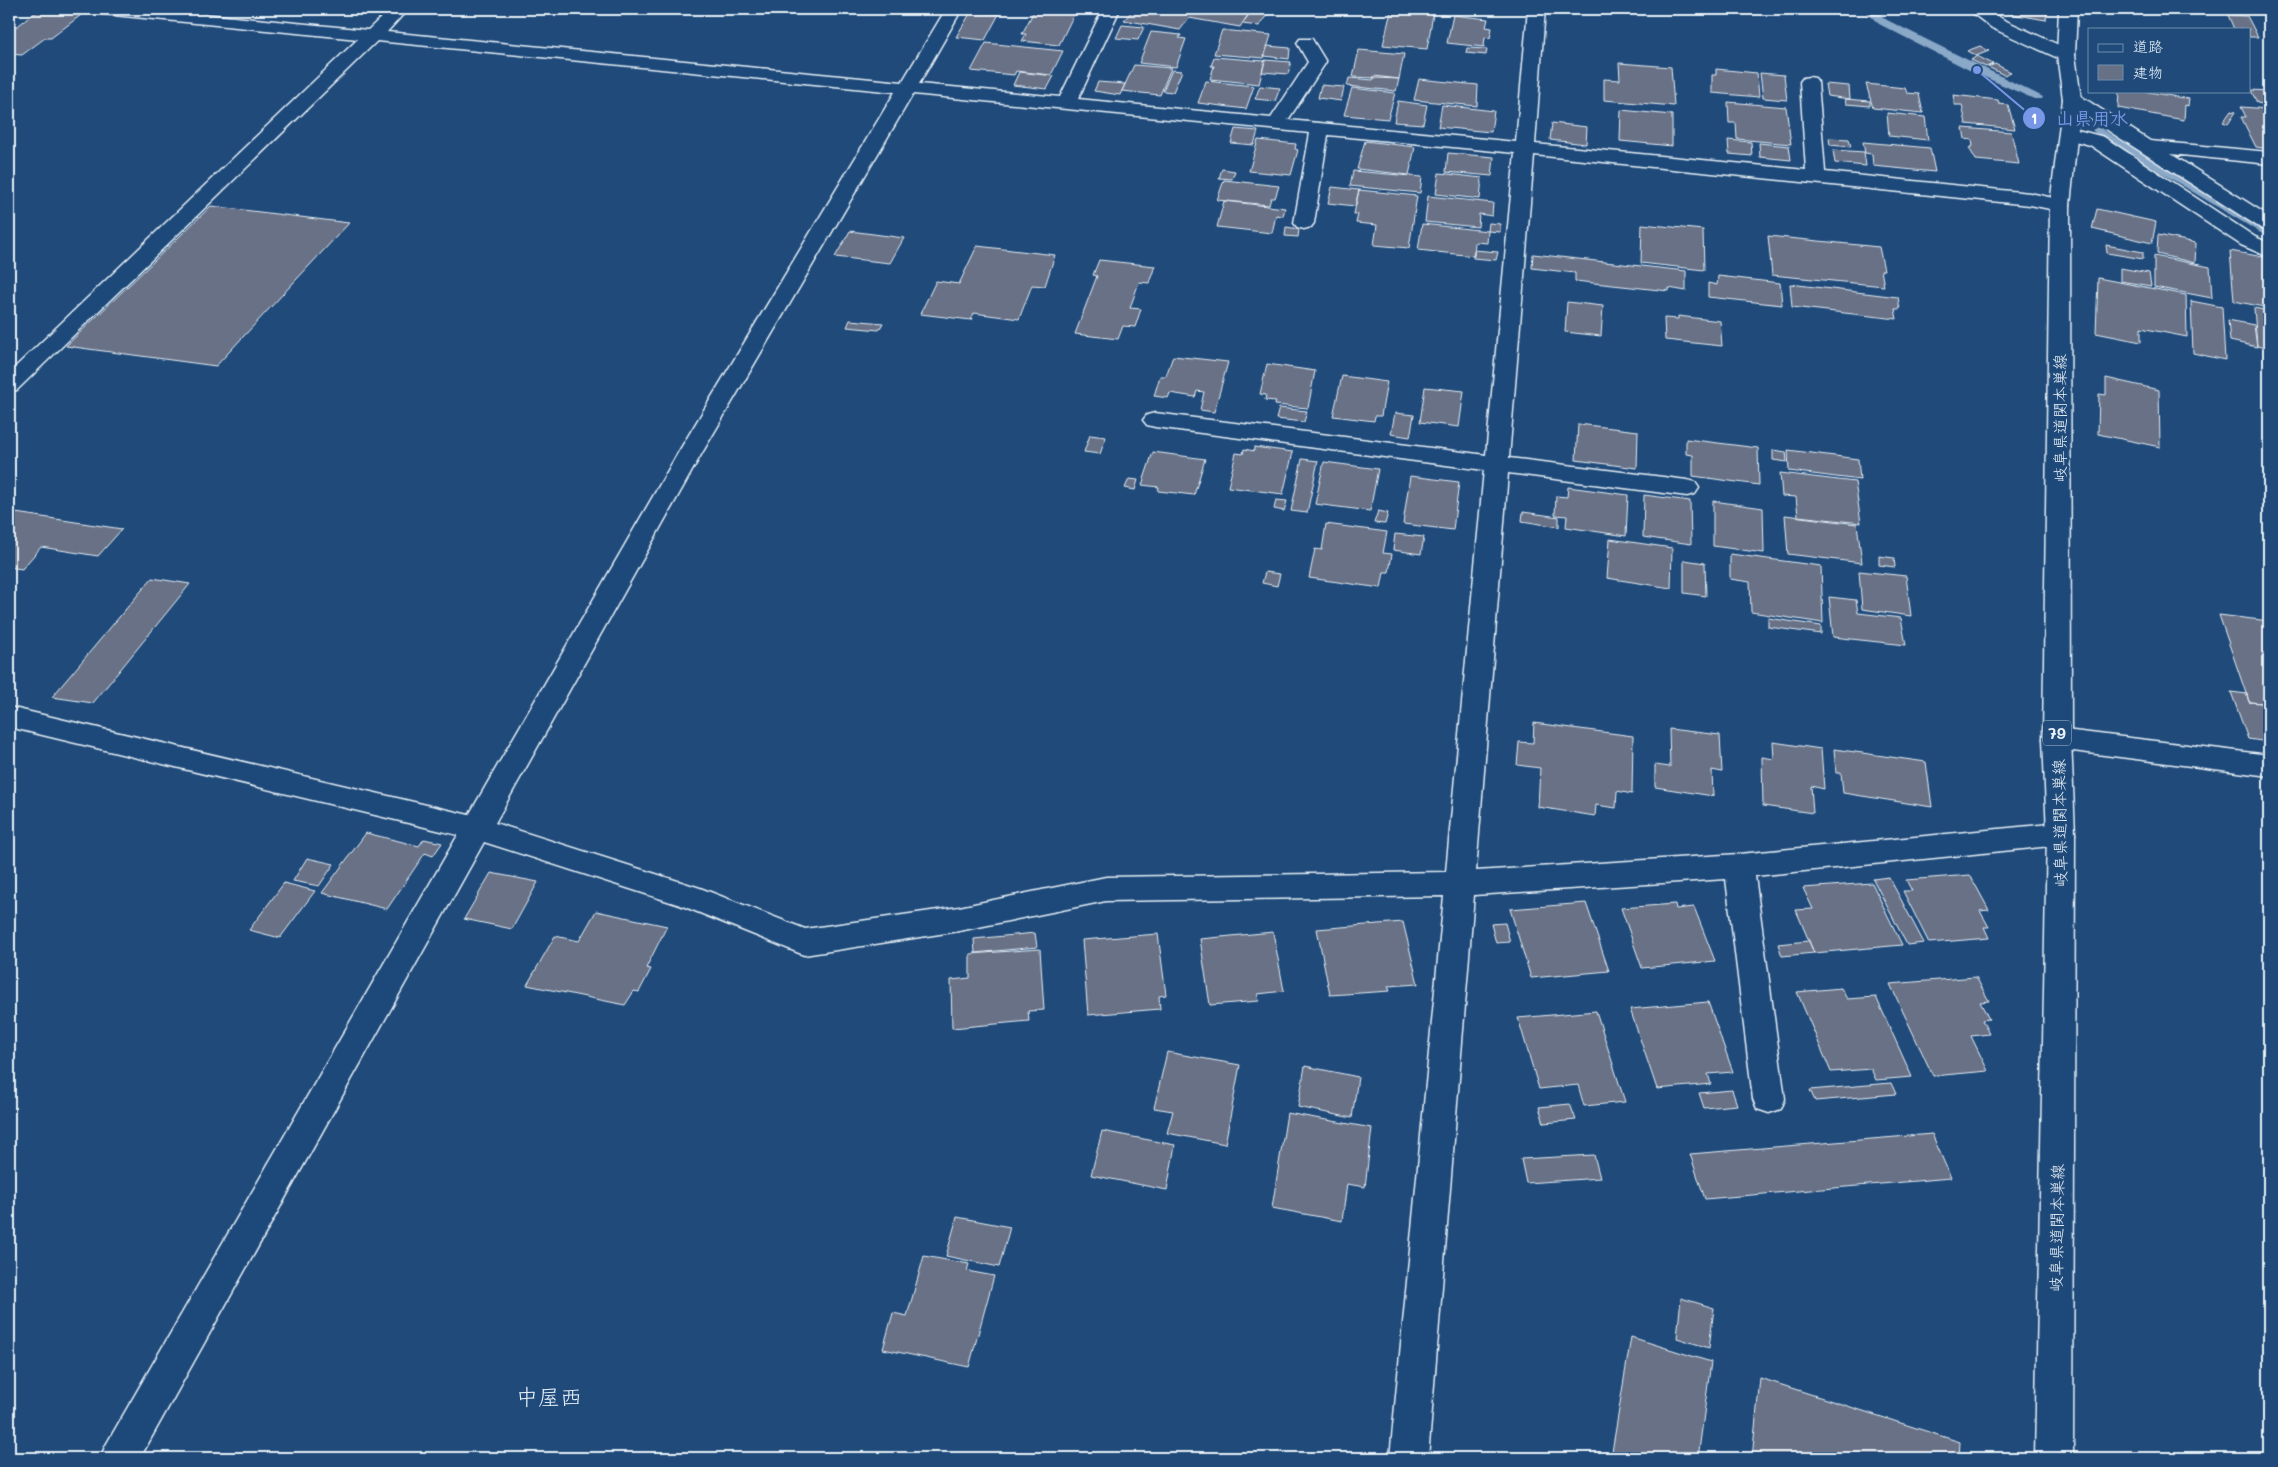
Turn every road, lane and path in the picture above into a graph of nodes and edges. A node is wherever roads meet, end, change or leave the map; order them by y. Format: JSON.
{"nodes":[{"id":1,"x":103,"y":9,"type":"edge"},
{"id":2,"x":400,"y":9,"type":"edge"},
{"id":3,"x":954,"y":9,"type":"edge"},
{"id":4,"x":1112,"y":9,"type":"edge"},
{"id":5,"x":1537,"y":9,"type":"edge"},
{"id":6,"x":1976,"y":9,"type":"edge"},
{"id":7,"x":2068,"y":9,"type":"edge"},
{"id":8,"x":371,"y":36,"type":"junction"},
{"id":9,"x":1306,"y":43,"type":"dead end"},
{"id":10,"x":2066,"y":55,"type":"junction"},
{"id":11,"x":1809,"y":82,"type":"dead end"},
{"id":12,"x":906,"y":88,"type":"junction"},
{"id":13,"x":2072,"y":99,"type":"junction"},
{"id":14,"x":1067,"y":103,"type":"junction"},
{"id":15,"x":1276,"y":124,"type":"junction"},
{"id":16,"x":1320,"y":128,"type":"junction"},
{"id":17,"x":2070,"y":134,"type":"junction"},
{"id":18,"x":2103,"y":141,"type":"junction"},
{"id":19,"x":2142,"y":145,"type":"junction"},
{"id":20,"x":1524,"y":148,"type":"junction"},
{"id":21,"x":2269,"y":158,"type":"edge"},
{"id":22,"x":1816,"y":176,"type":"junction"},
{"id":23,"x":2060,"y":205,"type":"junction"},
{"id":24,"x":1304,"y":223,"type":"dead end"},
{"id":25,"x":2269,"y":226,"type":"edge"},
{"id":26,"x":2269,"y":251,"type":"edge"},
{"id":27,"x":9,"y":385,"type":"edge"},
{"id":28,"x":1155,"y":420,"type":"dead end"},
{"id":29,"x":1496,"y":464,"type":"junction"},
{"id":30,"x":1687,"y":488,"type":"dead end"},
{"id":31,"x":9,"y":717,"type":"edge"},
{"id":32,"x":2057,"y":739,"type":"junction"},
{"id":33,"x":2269,"y":766,"type":"edge"},
{"id":34,"x":475,"y":828,"type":"junction"},
{"id":35,"x":2060,"y":834,"type":"junction"},
{"id":36,"x":1739,"y":866,"type":"junction"},
{"id":37,"x":1460,"y":884,"type":"junction"},
{"id":38,"x":1769,"y":1099,"type":"dead end"},
{"id":39,"x":120,"y":1458,"type":"edge"},
{"id":40,"x":1409,"y":1458,"type":"edge"},
{"id":41,"x":2054,"y":1458,"type":"edge"}],
"edges":[{"from":1,"to":8,"type":"street"},
{"from":2,"to":8,"type":"street"},
{"from":3,"to":12,"type":"street"},
{"from":4,"to":14,"type":"street"},
{"from":5,"to":20,"type":"street"},
{"from":6,"to":10,"type":"street"},
{"from":7,"to":10,"type":"street","name":"岐阜県道関本巣線","number":"79"},
{"from":8,"to":12,"type":"street"},
{"from":8,"to":27,"type":"street"},
{"from":9,"to":15,"type":"street"},
{"from":10,"to":13,"type":"street","name":"岐阜県道関本巣線","number":"79"},
{"from":11,"to":22,"type":"street"},
{"from":12,"to":14,"type":"street"},
{"from":12,"to":34,"type":"street"},
{"from":13,"to":17,"type":"street","name":"岐阜県道関本巣線","number":"79"},
{"from":13,"to":19,"type":"street"},
{"from":14,"to":15,"type":"street"},
{"from":15,"to":16,"type":"street"},
{"from":16,"to":20,"type":"street"},
{"from":16,"to":24,"type":"street"},
{"from":17,"to":18,"type":"street"},
{"from":17,"to":23,"type":"street","name":"岐阜県道関本巣線","number":"79"},
{"from":18,"to":19,"type":"street"},
{"from":18,"to":26,"type":"street"},
{"from":19,"to":21,"type":"street"},
{"from":19,"to":25,"type":"street"},
{"from":20,"to":22,"type":"street"},
{"from":20,"to":29,"type":"street"},
{"from":22,"to":23,"type":"street"},
{"from":23,"to":32,"type":"street","name":"岐阜県道関本巣線","number":"79"},
{"from":28,"to":29,"type":"street"},
{"from":29,"to":30,"type":"street"},
{"from":29,"to":37,"type":"street"},
{"from":31,"to":34,"type":"street"},
{"from":32,"to":33,"type":"street"},
{"from":32,"to":35,"type":"street","name":"岐阜県道関本巣線","number":"79"},
{"from":34,"to":37,"type":"street"},
{"from":34,"to":39,"type":"street"},
{"from":35,"to":36,"type":"street"},
{"from":35,"to":41,"type":"street","name":"岐阜県道関本巣線","number":"79"},
{"from":36,"to":37,"type":"street"},
{"from":36,"to":38,"type":"street"},
{"from":37,"to":40,"type":"street"}]}
